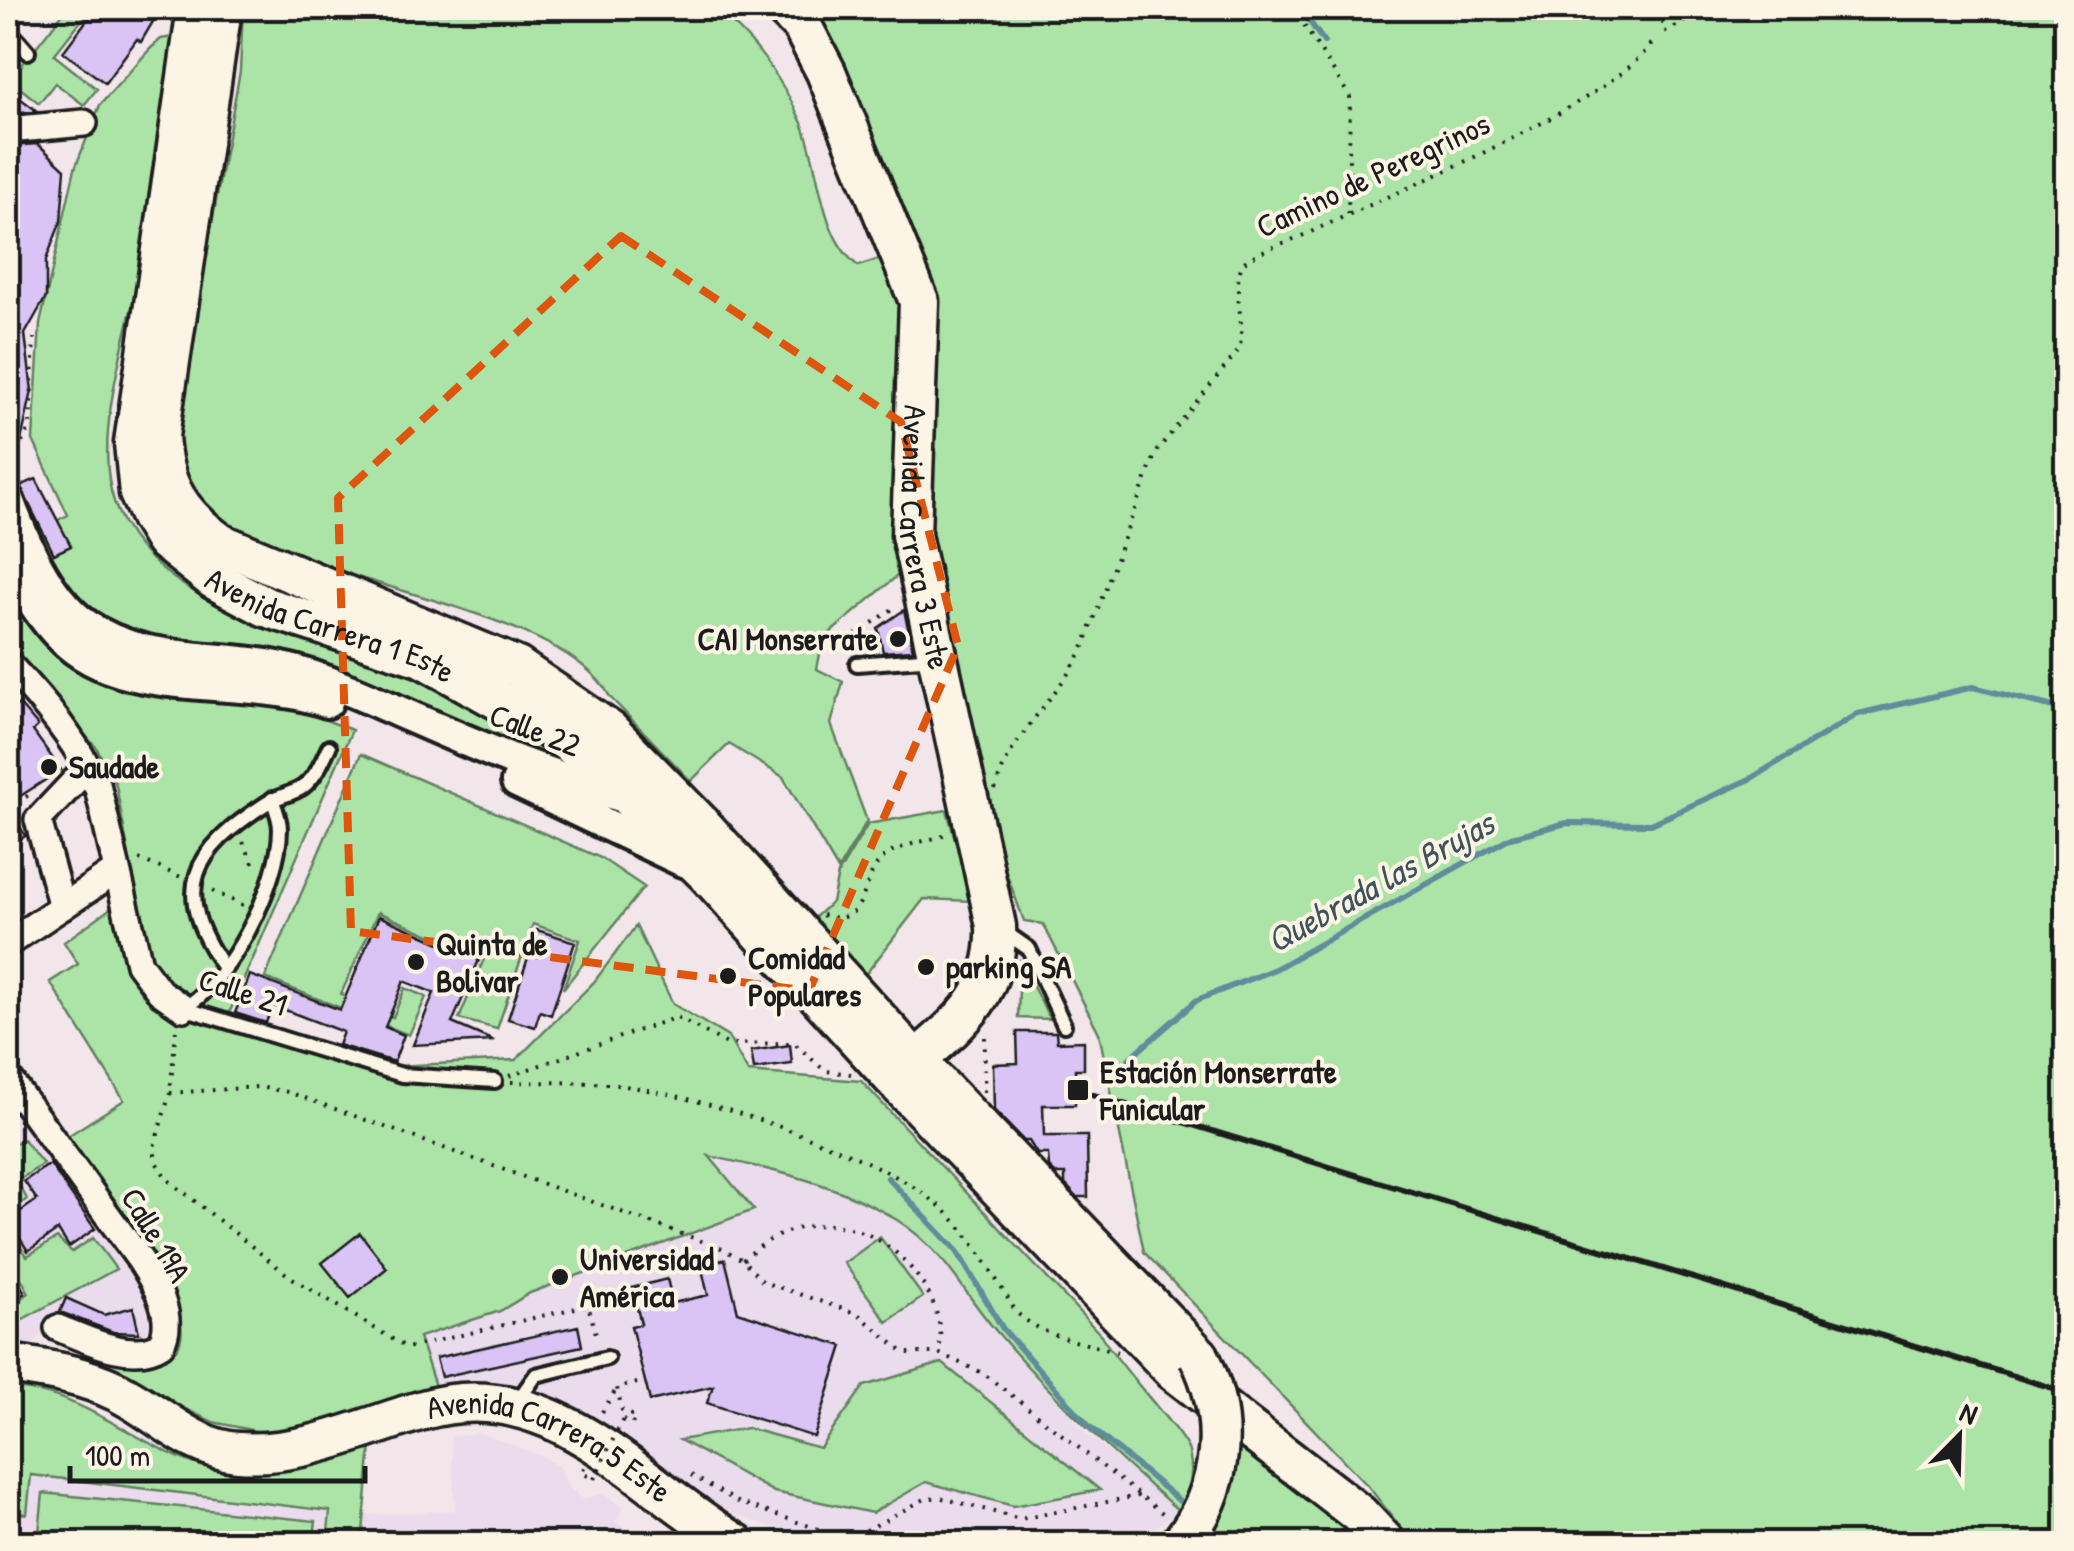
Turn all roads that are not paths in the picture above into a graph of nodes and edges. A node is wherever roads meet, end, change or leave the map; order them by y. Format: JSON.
{"nodes":[{"id":1,"x":196,"y":8,"type":"edge"},
{"id":2,"x":222,"y":8,"type":"edge"},
{"id":3,"x":784,"y":8,"type":"edge"},
{"id":4,"x":8,"y":29,"type":"edge"},
{"id":5,"x":28,"y":52,"type":"dead end"},
{"id":6,"x":84,"y":123,"type":"dead end"},
{"id":7,"x":8,"y":130,"type":"edge"},
{"id":8,"x":8,"y":500,"type":"edge"},
{"id":9,"x":12,"y":536,"type":"edge"},
{"id":10,"x":937,"y":658,"type":"junction"},
{"id":11,"x":8,"y":664,"type":"edge"},
{"id":12,"x":858,"y":664,"type":"dead end"},
{"id":13,"x":328,"y":748,"type":"dead end"},
{"id":14,"x":88,"y":767,"type":"junction"},
{"id":15,"x":632,"y":798,"type":"junction"},
{"id":16,"x":272,"y":799,"type":"junction"},
{"id":17,"x":702,"y":825,"type":"junction"},
{"id":18,"x":118,"y":870,"type":"junction"},
{"id":19,"x":708,"y":874,"type":"junction"},
{"id":20,"x":62,"y":907,"type":"junction"},
{"id":21,"x":996,"y":926,"type":"junction"},
{"id":22,"x":8,"y":943,"type":"edge"},
{"id":23,"x":224,"y":968,"type":"junction"},
{"id":24,"x":183,"y":1008,"type":"junction"},
{"id":25,"x":1064,"y":1025,"type":"dead end"},
{"id":26,"x":904,"y":1070,"type":"junction"},
{"id":27,"x":8,"y":1078,"type":"edge"},
{"id":28,"x":495,"y":1081,"type":"road end"},
{"id":29,"x":58,"y":1328,"type":"dead end"},
{"id":30,"x":607,"y":1358,"type":"dead end"},
{"id":31,"x":8,"y":1364,"type":"edge"},
{"id":32,"x":516,"y":1404,"type":"junction"},
{"id":33,"x":1175,"y":1531,"type":"edge"},
{"id":34,"x":737,"y":1544,"type":"edge"},
{"id":35,"x":1387,"y":1544,"type":"edge"}],
"edges":[{"from":1,"to":15,"type":"main road","name":"Avenida Carrera 1 Este"},
{"from":2,"to":17,"type":"main road","name":"Avenida Carrera 1 Este"},
{"from":3,"to":10,"type":"main road","name":"Avenida Carrera 3 Este"},
{"from":4,"to":5,"type":"lane"},
{"from":6,"to":7,"type":"street"},
{"from":8,"to":9,"type":"street","name":"Calle 22"},
{"from":9,"to":15,"type":"street","name":"Calle 22"},
{"from":9,"to":19,"type":"street","name":"Calle 22"},
{"from":10,"to":12,"type":"lane"},
{"from":10,"to":21,"type":"main road","name":"Avenida Carrera 3 Este"},
{"from":11,"to":14,"type":"street","name":"Calle 21"},
{"from":13,"to":16,"type":"lane"},
{"from":14,"to":18,"type":"street","name":"Calle 21"},
{"from":14,"to":20,"type":"street"},
{"from":15,"to":17,"type":"street","name":"Calle 22"},
{"from":15,"to":19,"type":"main road","name":"Avenida Carrera 1 Este"},
{"from":16,"to":23,"type":"lane"},
{"from":16,"to":23,"type":"lane"},
{"from":17,"to":26,"type":"main road","name":"Avenida Carrera 1 Este"},
{"from":18,"to":20,"type":"street"},
{"from":18,"to":24,"type":"street","name":"Calle 21"},
{"from":19,"to":26,"type":"main road","name":"Avenida Carrera 1 Este"},
{"from":20,"to":22,"type":"street"},
{"from":21,"to":25,"type":"lane"},
{"from":21,"to":26,"type":"main road","name":"Avenida Carrera 3 Este"},
{"from":23,"to":24,"type":"lane"},
{"from":24,"to":28,"type":"lane","name":"Calle 21"},
{"from":26,"to":33,"type":"main road","bridge":true},
{"from":26,"to":35,"type":"main road"},
{"from":27,"to":29,"type":"street","name":"Calle 19A"},
{"from":30,"to":32,"type":"lane"},
{"from":31,"to":32,"type":"main road","name":"Avenida Carrera 5 Este"},
{"from":32,"to":34,"type":"main road","name":"Avenida Carrera 5 Este"}]}
